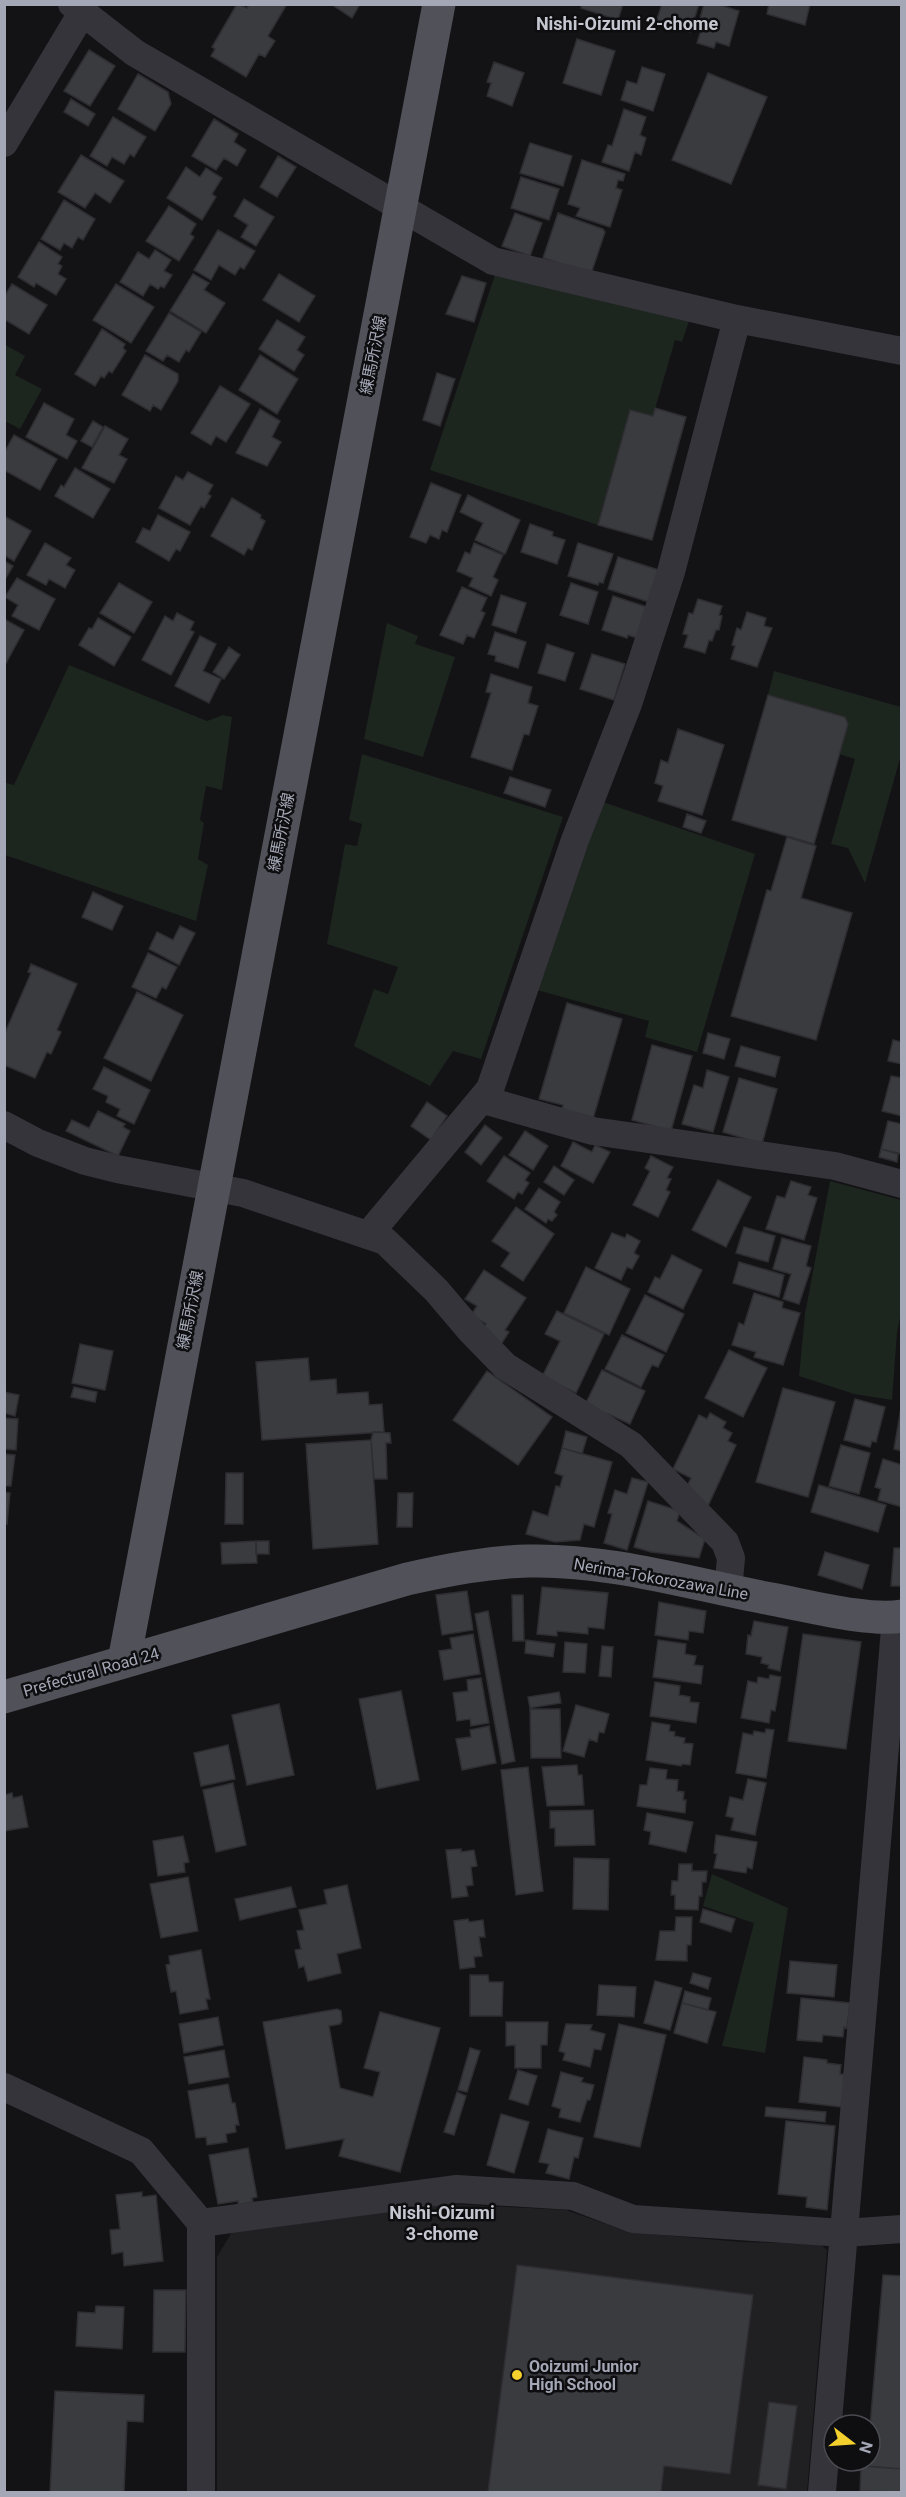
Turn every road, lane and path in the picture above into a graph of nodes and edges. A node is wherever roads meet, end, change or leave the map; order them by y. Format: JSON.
{"nodes":[{"id":1,"x":439,"y":4,"type":"edge"},
{"id":2,"x":77,"y":9,"type":"edge"},
{"id":3,"x":4,"y":143,"type":"edge"},
{"id":4,"x":402,"y":209,"type":"junction"},
{"id":5,"x":736,"y":319,"type":"junction"},
{"id":6,"x":902,"y":351,"type":"edge"},
{"id":7,"x":484,"y":1100,"type":"junction"},
{"id":8,"x":4,"y":1125,"type":"edge"},
{"id":9,"x":902,"y":1184,"type":"edge"},
{"id":10,"x":213,"y":1188,"type":"junction"},
{"id":11,"x":369,"y":1234,"type":"junction"},
{"id":12,"x":728,"y":1591,"type":"junction"},
{"id":13,"x":899,"y":1617,"type":"edge"},
{"id":14,"x":124,"y":1660,"type":"junction"},
{"id":15,"x":4,"y":1697,"type":"edge"},
{"id":16,"x":4,"y":2087,"type":"edge"},
{"id":17,"x":201,"y":2223,"type":"junction"},
{"id":18,"x":902,"y":2229,"type":"edge"},
{"id":19,"x":844,"y":2233,"type":"junction"},
{"id":20,"x":201,"y":2493,"type":"edge"},
{"id":21,"x":822,"y":2493,"type":"edge"}],
"edges":[{"from":1,"to":4,"type":"main road","name":"練馬所沢線"},
{"from":2,"to":3,"type":"street"},
{"from":2,"to":4,"type":"street"},
{"from":4,"to":5,"type":"street"},
{"from":4,"to":10,"type":"main road","name":"練馬所沢線"},
{"from":5,"to":6,"type":"street"},
{"from":5,"to":7,"type":"street"},
{"from":7,"to":9,"type":"street"},
{"from":7,"to":11,"type":"street"},
{"from":8,"to":10,"type":"street"},
{"from":10,"to":11,"type":"street"},
{"from":10,"to":14,"type":"main road","name":"練馬所沢線"},
{"from":11,"to":12,"type":"street"},
{"from":12,"to":13,"type":"main road","name":"Nerima-Tokorozawa Line"},
{"from":12,"to":14,"type":"main road","name":"Prefectural Road 24"},
{"from":13,"to":19,"type":"street"},
{"from":14,"to":15,"type":"main road","name":"Prefectural Road 24"},
{"from":16,"to":17,"type":"street"},
{"from":17,"to":19,"type":"street"},
{"from":17,"to":20,"type":"street"},
{"from":18,"to":19,"type":"street"},
{"from":19,"to":21,"type":"street"}]}
